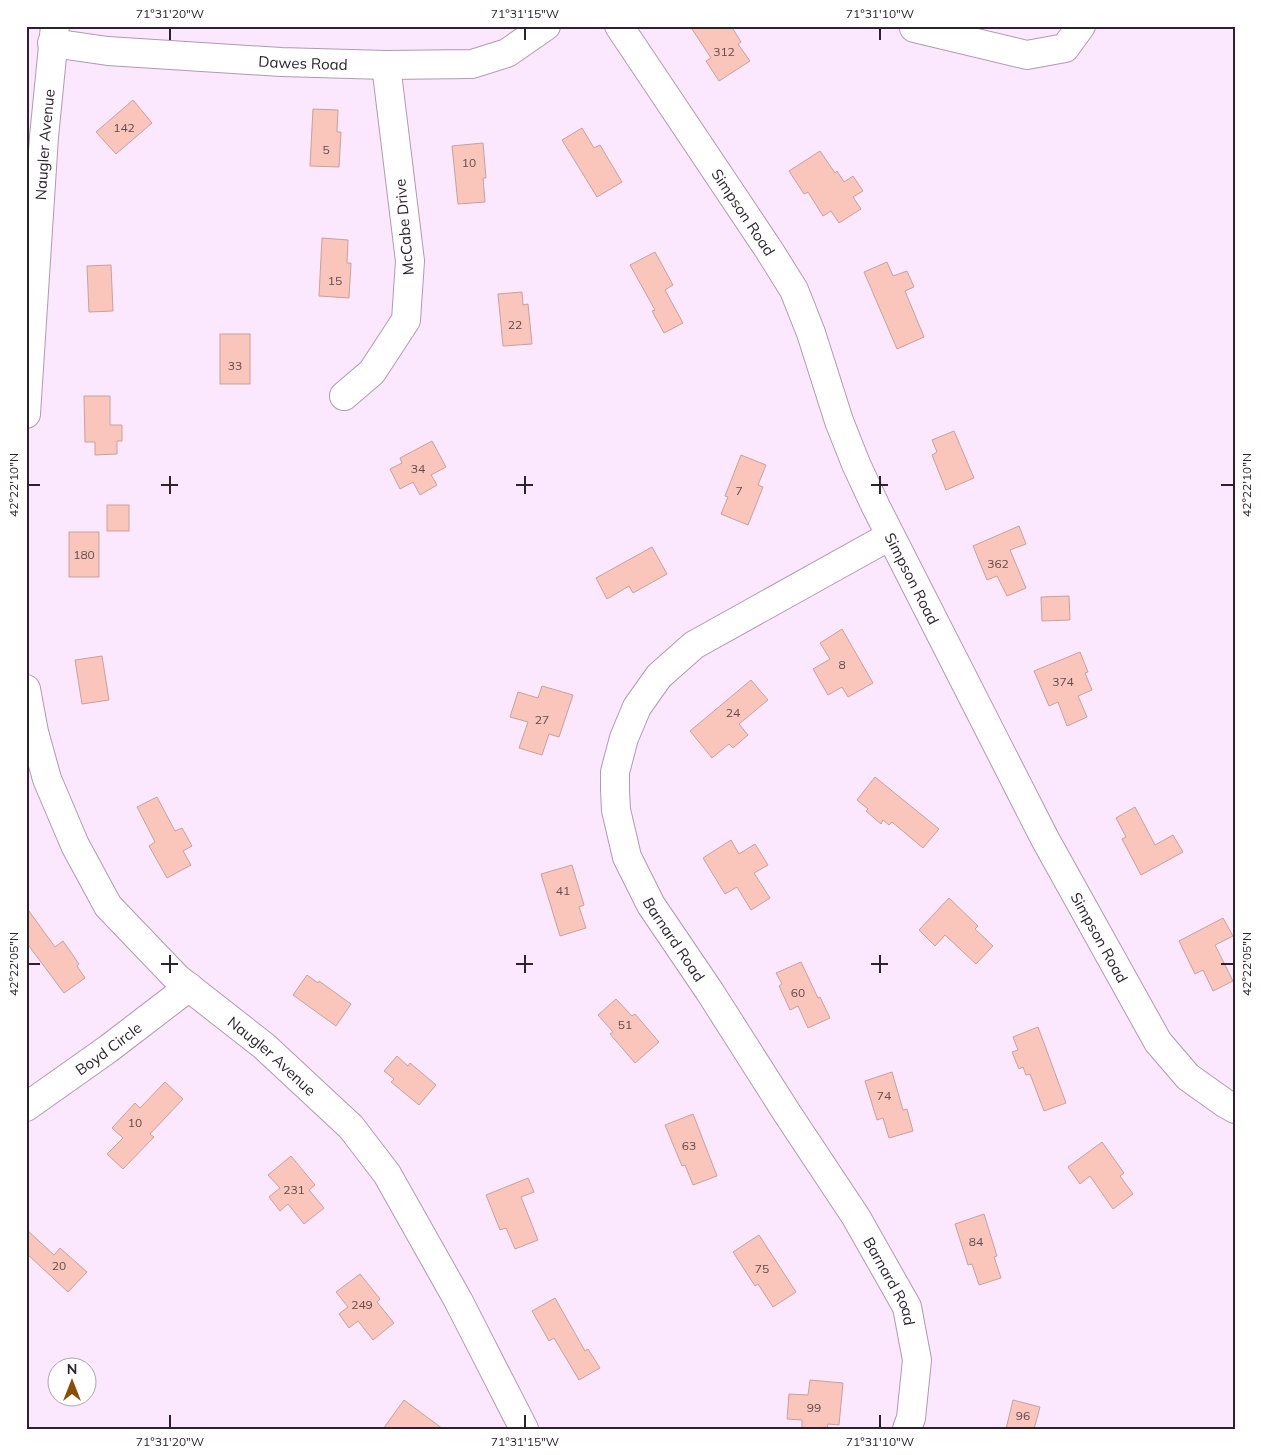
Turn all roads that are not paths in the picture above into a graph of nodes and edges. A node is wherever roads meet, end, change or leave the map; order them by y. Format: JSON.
{"nodes":[{"id":1,"x":546,"y":26,"type":"edge"},
{"id":2,"x":619,"y":26,"type":"edge"},
{"id":3,"x":1081,"y":26,"type":"edge"},
{"id":4,"x":914,"y":28,"type":"dead end"},
{"id":5,"x":54,"y":35,"type":"edge"},
{"id":6,"x":386,"y":65,"type":"junction"},
{"id":7,"x":29,"y":326,"type":"edge"},
{"id":8,"x":344,"y":396,"type":"dead end"},
{"id":9,"x":26,"y":414,"type":"edge"},
{"id":10,"x":890,"y":536,"type":"junction"},
{"id":11,"x":26,"y":691,"type":"edge"},
{"id":12,"x":189,"y":987,"type":"junction"},
{"id":13,"x":26,"y":1107,"type":"edge"},
{"id":14,"x":1235,"y":1109,"type":"edge"},
{"id":15,"x":524,"y":1429,"type":"edge"},
{"id":16,"x":907,"y":1429,"type":"edge"}],
"edges":[{"from":1,"to":6,"type":"street","name":"Dawes Road"},
{"from":2,"to":10,"type":"street","name":"Simpson Road"},
{"from":3,"to":4,"type":"street"},
{"from":5,"to":6,"type":"street","name":"Dawes Road"},
{"from":5,"to":7,"type":"street","name":"Naugler Avenue"},
{"from":6,"to":8,"type":"street","name":"McCabe Drive"},
{"from":7,"to":9,"type":"street","name":"Naugler Avenue"},
{"from":10,"to":14,"type":"street","name":"Simpson Road"},
{"from":10,"to":16,"type":"street","name":"Barnard Road"},
{"from":11,"to":12,"type":"street","name":"Naugler Avenue"},
{"from":12,"to":13,"type":"street","name":"Boyd Circle"},
{"from":12,"to":15,"type":"street","name":"Naugler Avenue"}]}
